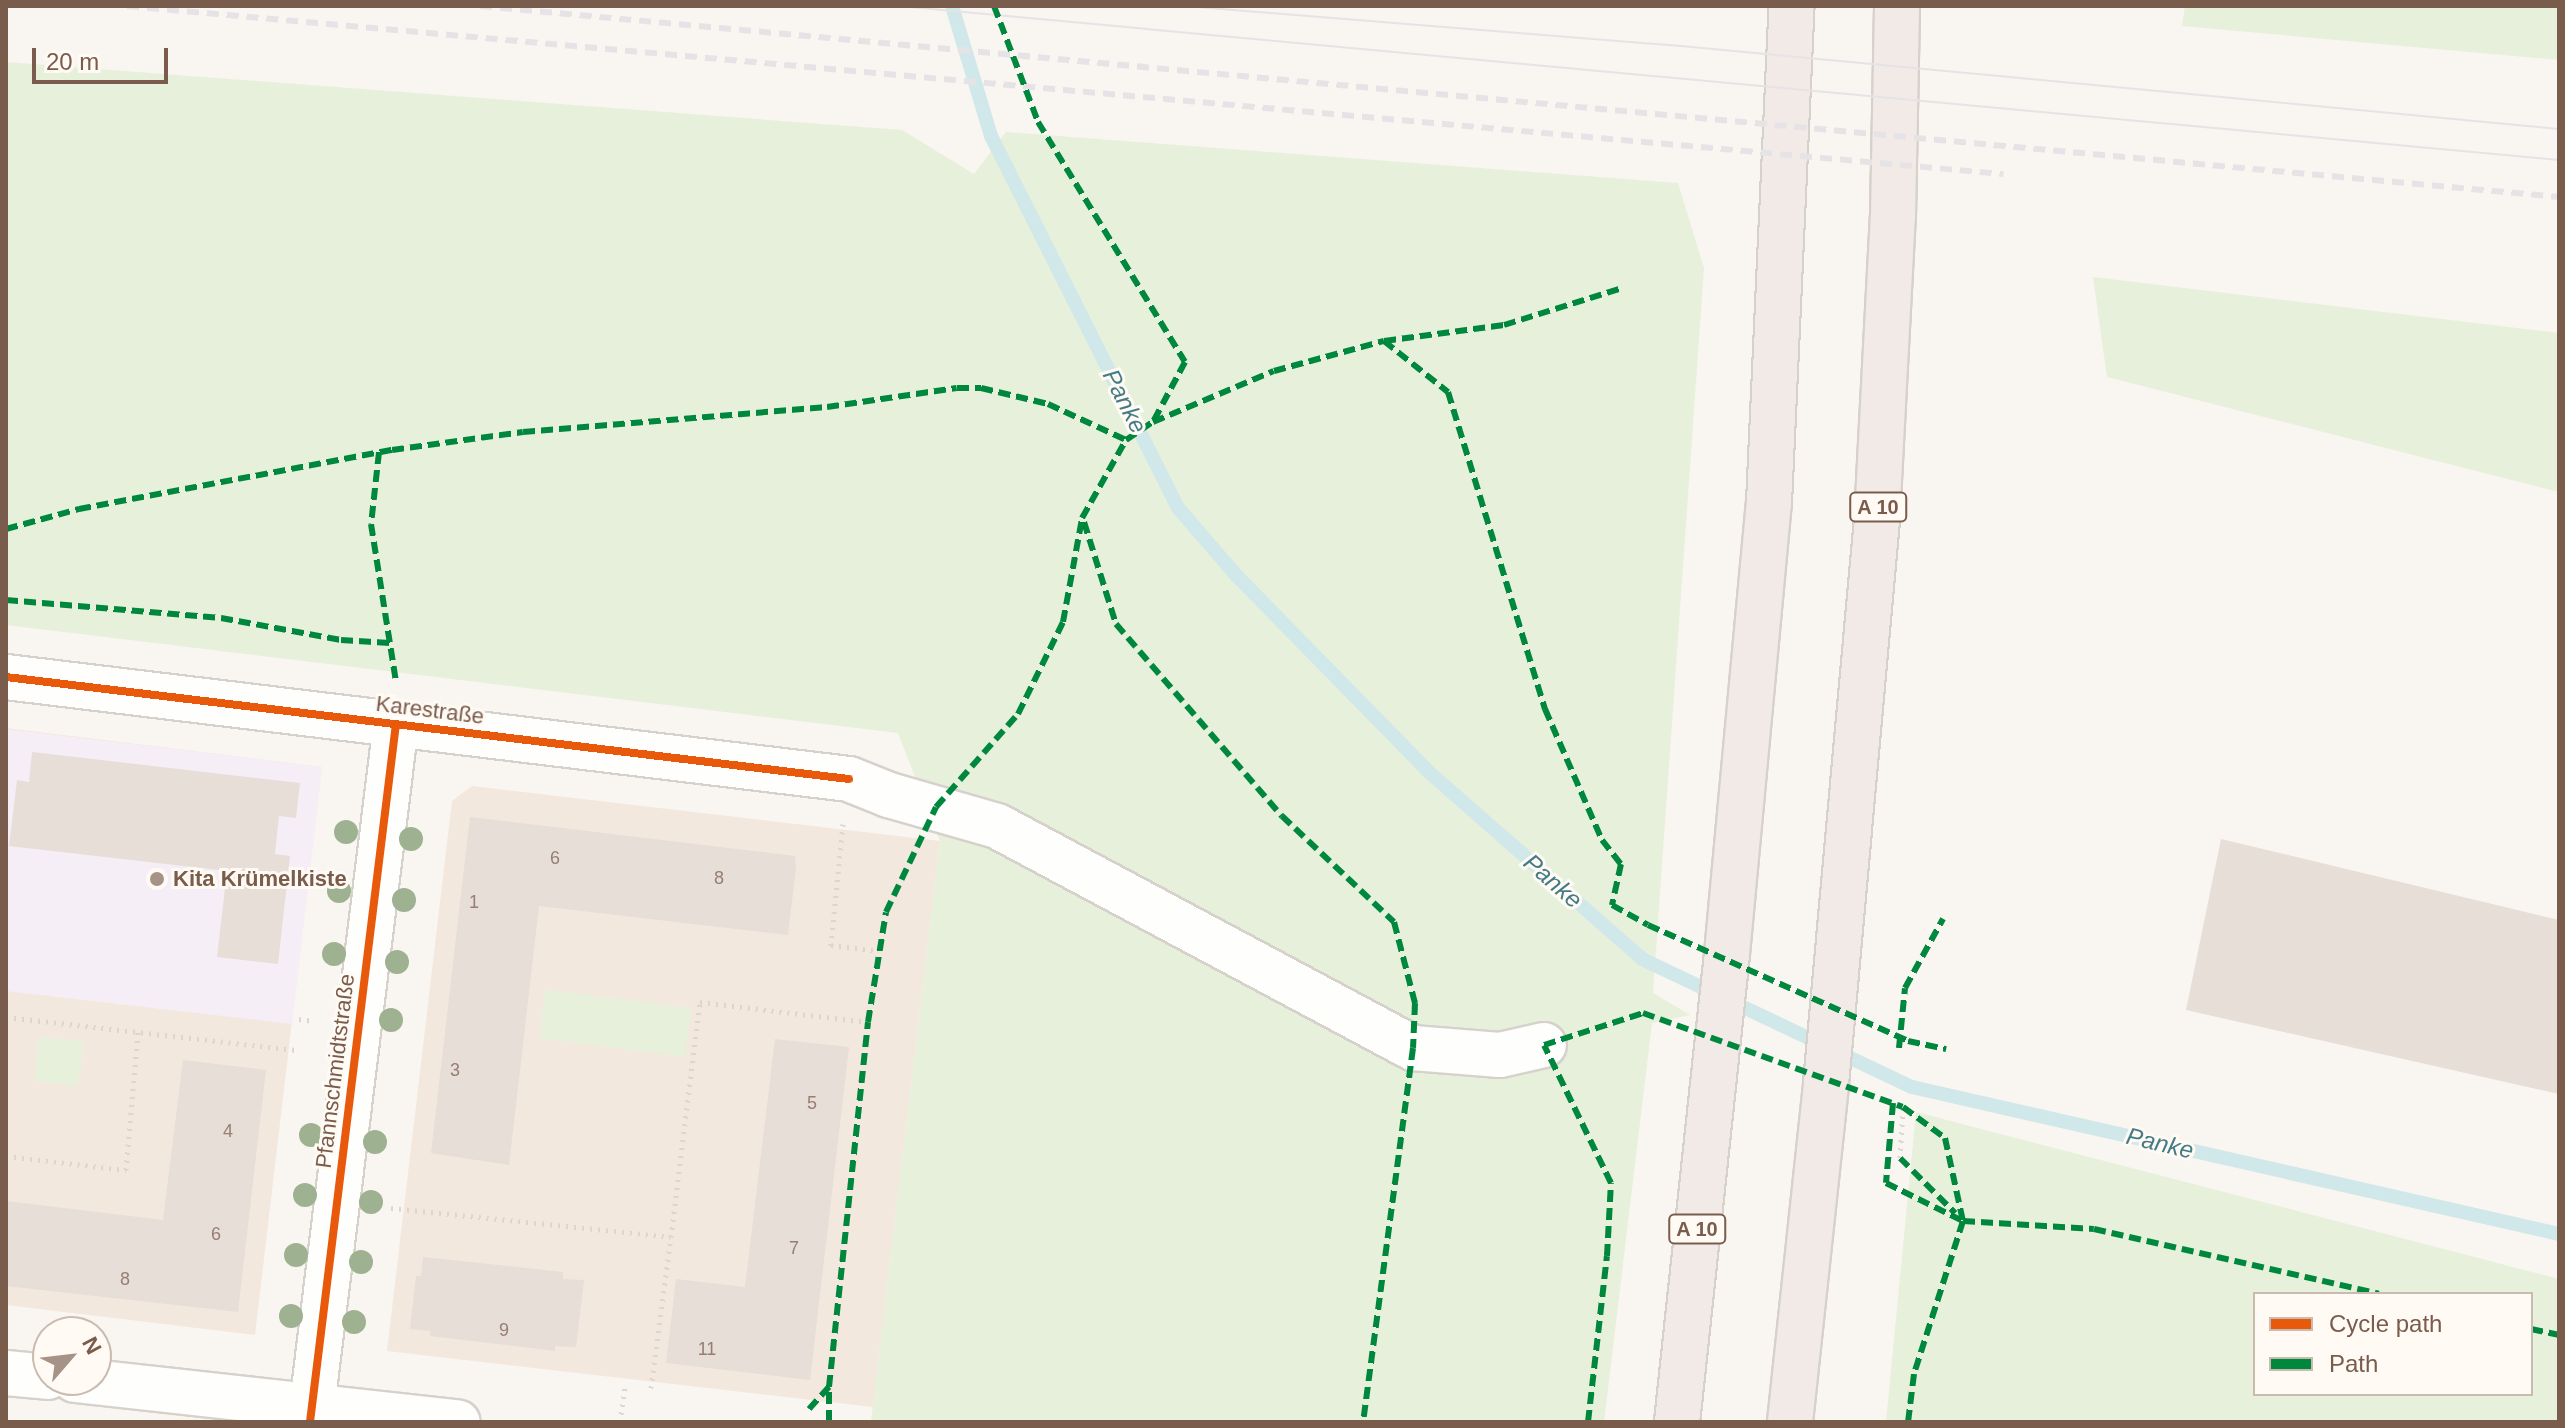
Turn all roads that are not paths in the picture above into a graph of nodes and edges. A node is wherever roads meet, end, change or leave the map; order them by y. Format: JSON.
{"nodes":[{"id":1,"x":1792,"y":6,"type":"edge"},
{"id":2,"x":1897,"y":6,"type":"edge"},
{"id":3,"x":6,"y":677,"type":"edge"},
{"id":4,"x":396,"y":724,"type":"junction"},
{"id":5,"x":1544,"y":1045,"type":"dead end"},
{"id":6,"x":6,"y":1373,"type":"edge"},
{"id":7,"x":32,"y":1375,"type":"edge"},
{"id":8,"x":112,"y":1385,"type":"edge"},
{"id":9,"x":311,"y":1414,"type":"edge"},
{"id":10,"x":458,"y":1422,"type":"edge"},
{"id":11,"x":1677,"y":1422,"type":"edge"},
{"id":12,"x":1790,"y":1422,"type":"edge"}],
"edges":[{"from":1,"to":11,"type":"highway","number":"A 10"},
{"from":2,"to":12,"type":"highway","number":"A 10"},
{"from":3,"to":4,"type":"street","name":"Karestraße"},
{"from":4,"to":5,"type":"street","name":"Karestraße"},
{"from":4,"to":9,"type":"street","name":"Pfannschmidtstraße"},
{"from":6,"to":7,"type":"street"},
{"from":8,"to":9,"type":"street"},
{"from":9,"to":10,"type":"street"}]}
